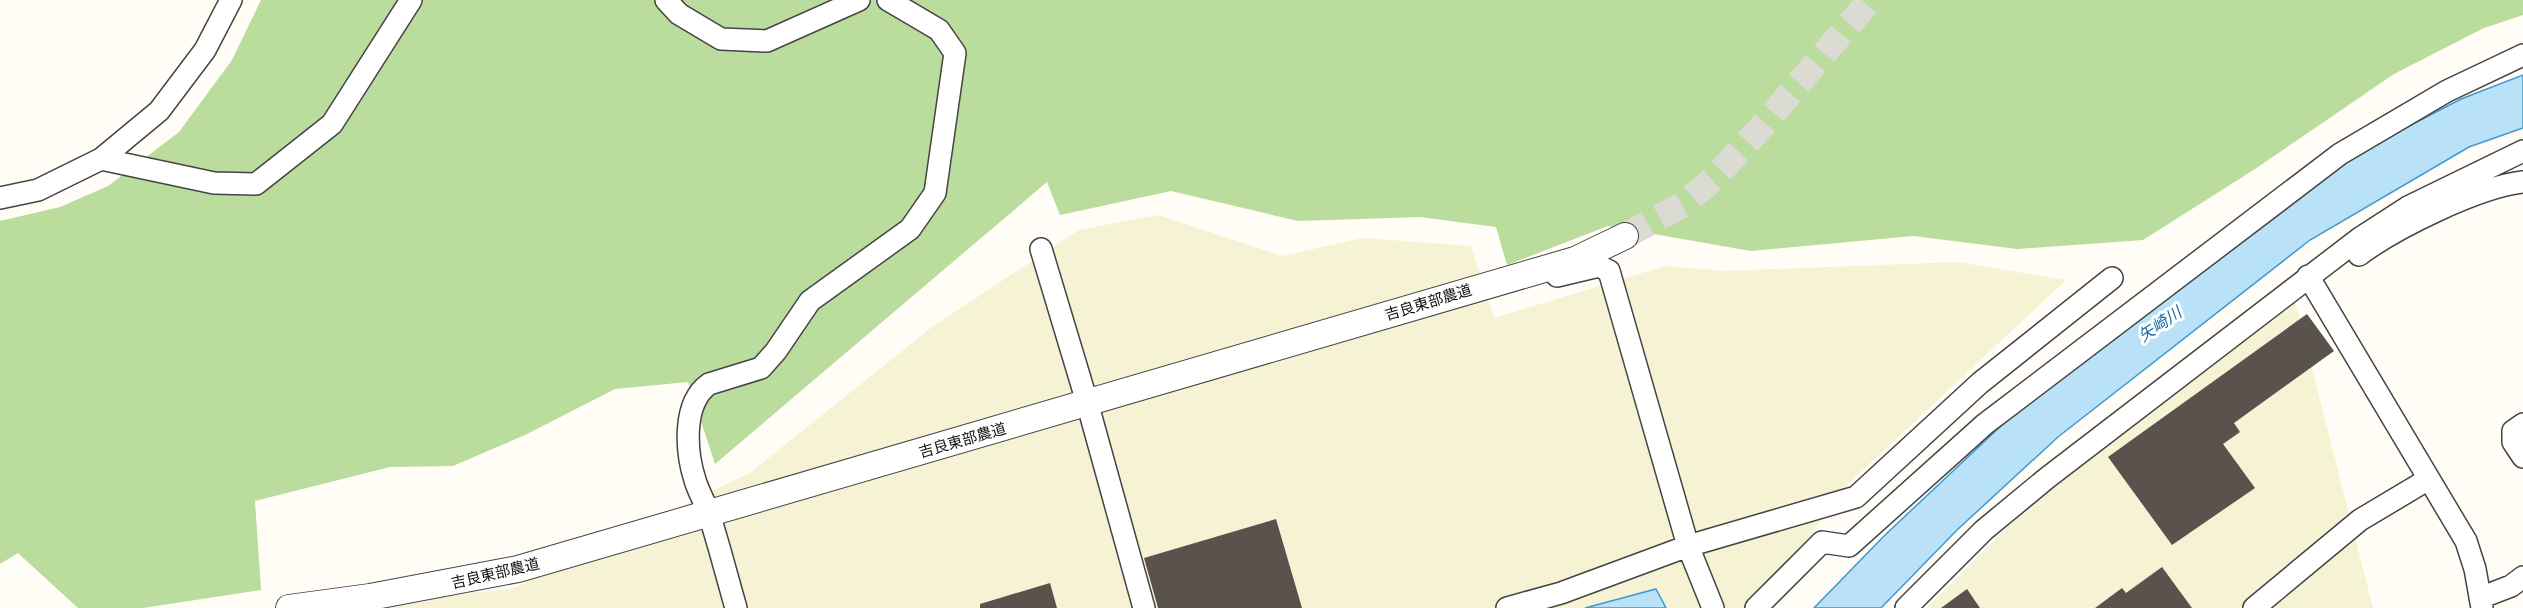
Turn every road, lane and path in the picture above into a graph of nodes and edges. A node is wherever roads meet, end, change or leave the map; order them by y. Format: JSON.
{"nodes":[{"id":1,"x":231,"y":0,"type":"edge"},
{"id":2,"x":411,"y":0,"type":"edge"},
{"id":3,"x":666,"y":0,"type":"edge"},
{"id":4,"x":859,"y":0,"type":"edge"},
{"id":5,"x":888,"y":0,"type":"edge"},
{"id":6,"x":2523,"y":55,"type":"edge"},
{"id":7,"x":2523,"y":150,"type":"edge"},
{"id":8,"x":101,"y":159,"type":"junction"},
{"id":9,"x":2523,"y":182,"type":"edge"},
{"id":10,"x":0,"y":198,"type":"edge"},
{"id":11,"x":1625,"y":236,"type":"tunnel mouth"},
{"id":12,"x":1041,"y":249,"type":"dead end"},
{"id":13,"x":1521,"y":273,"type":"junction"},
{"id":14,"x":2112,"y":278,"type":"dead end"},
{"id":15,"x":2312,"y":282,"type":"junction"},
{"id":16,"x":1087,"y":402,"type":"junction"},
{"id":17,"x":2523,"y":424,"type":"edge"},
{"id":18,"x":2523,"y":457,"type":"edge"},
{"id":19,"x":2427,"y":480,"type":"junction"},
{"id":20,"x":708,"y":512,"type":"junction"},
{"id":21,"x":1688,"y":546,"type":"junction"},
{"id":22,"x":2523,"y":577,"type":"edge"},
{"id":23,"x":372,"y":602,"type":"edge"},
{"id":24,"x":2481,"y":603,"type":"edge"},
{"id":25,"x":289,"y":608,"type":"edge"},
{"id":26,"x":736,"y":608,"type":"edge"},
{"id":27,"x":1144,"y":608,"type":"edge"},
{"id":28,"x":1507,"y":608,"type":"edge"},
{"id":29,"x":1713,"y":608,"type":"edge"},
{"id":30,"x":1756,"y":608,"type":"edge"},
{"id":31,"x":1906,"y":608,"type":"edge"},
{"id":32,"x":2254,"y":608,"type":"edge"}],
"edges":[{"from":1,"to":8,"type":"street"},
{"from":2,"to":8,"type":"street"},
{"from":3,"to":4,"type":"street"},
{"from":5,"to":20,"type":"street"},
{"from":6,"to":30,"type":"street"},
{"from":7,"to":15,"type":"street"},
{"from":8,"to":10,"type":"street"},
{"from":9,"to":15,"type":"street"},
{"from":11,"to":13,"type":"street","name":"吉良東部農道"},
{"from":12,"to":16,"type":"street"},
{"from":13,"to":16,"type":"street","name":"吉良東部農道"},
{"from":13,"to":21,"type":"street"},
{"from":14,"to":21,"type":"street"},
{"from":15,"to":19,"type":"street"},
{"from":15,"to":31,"type":"street"},
{"from":16,"to":20,"type":"street","name":"吉良東部農道"},
{"from":16,"to":27,"type":"street"},
{"from":17,"to":18,"type":"street"},
{"from":19,"to":24,"type":"street"},
{"from":19,"to":32,"type":"street"},
{"from":20,"to":23,"type":"street","name":"吉良東部農道"},
{"from":20,"to":26,"type":"street"},
{"from":21,"to":28,"type":"street"},
{"from":21,"to":29,"type":"street"},
{"from":22,"to":24,"type":"street"},
{"from":23,"to":25,"type":"street","name":"吉良東部農道"}]}
